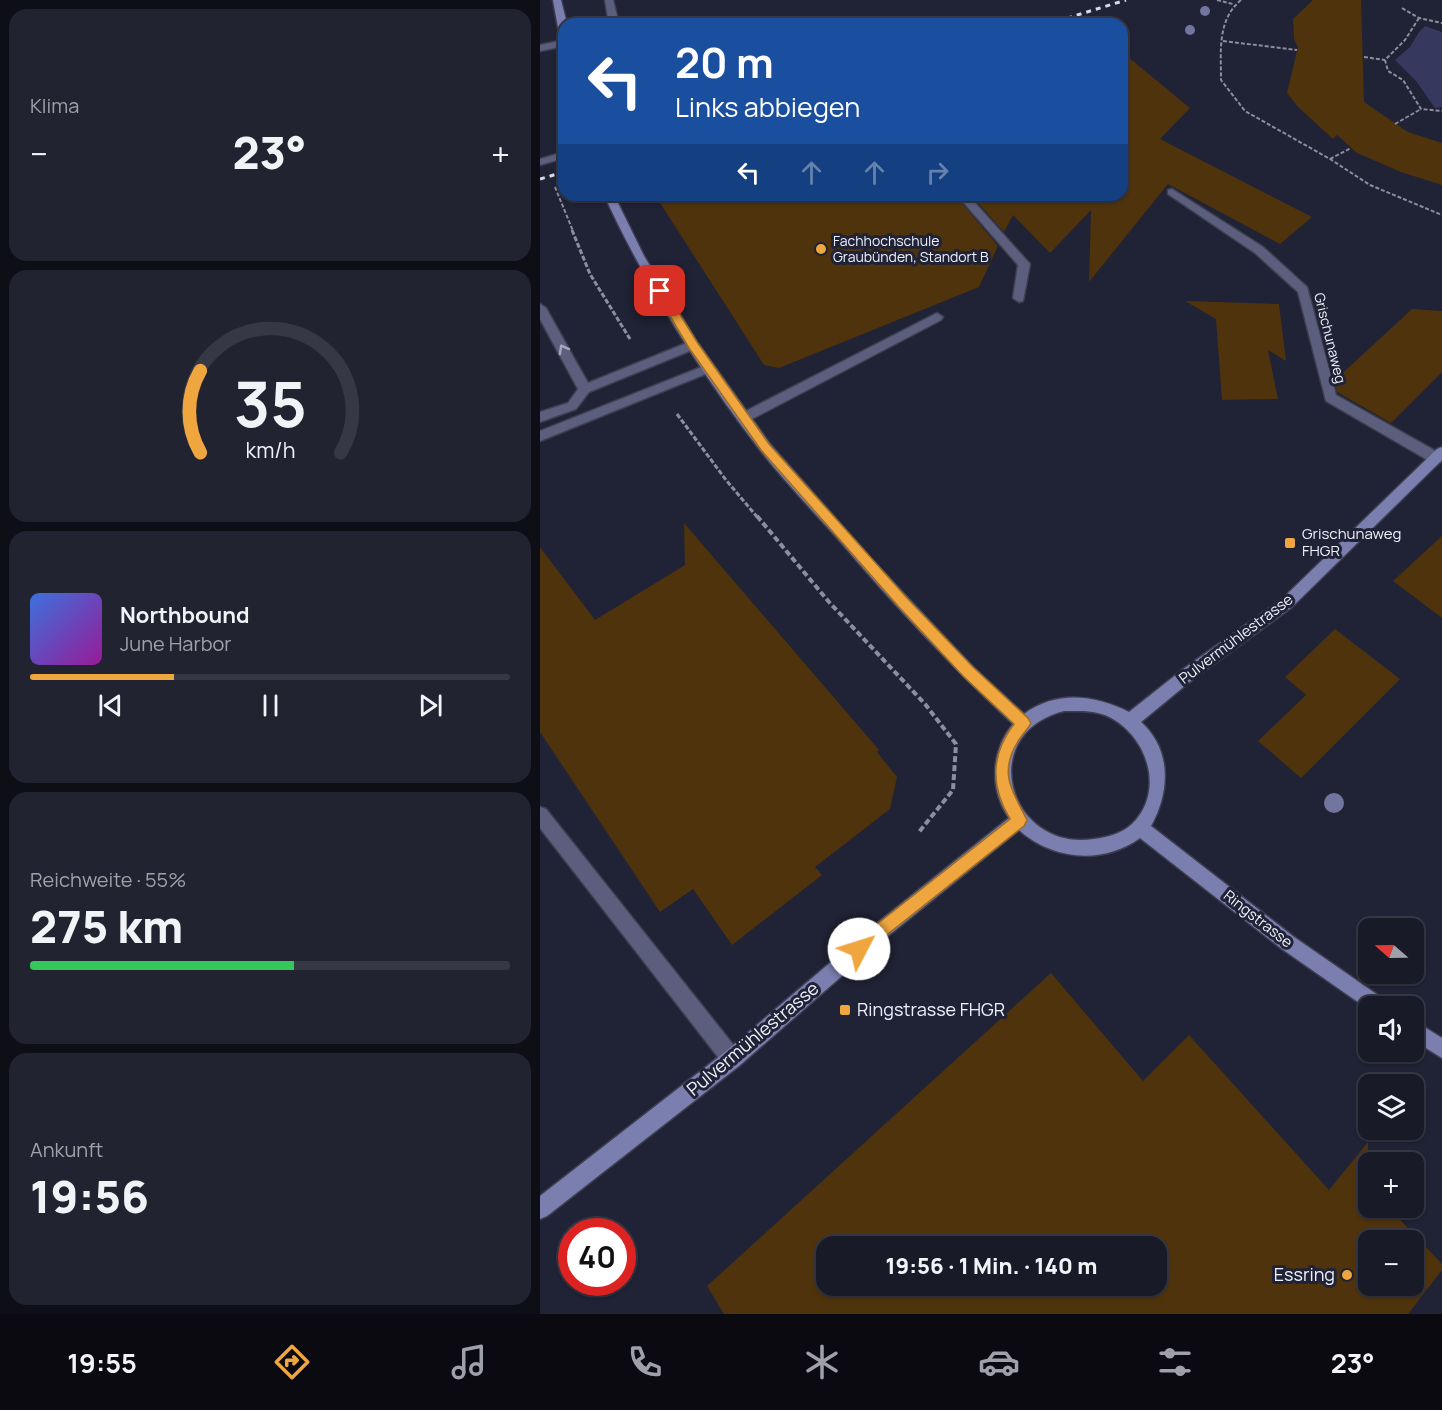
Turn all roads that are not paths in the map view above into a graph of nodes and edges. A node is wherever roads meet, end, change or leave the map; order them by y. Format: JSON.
{"nodes":[{"id":1,"x":558,"y":0,"type":"edge"},
{"id":2,"x":609,"y":0,"type":"edge"},
{"id":3,"x":561,"y":18,"type":"edge"},
{"id":4,"x":613,"y":18,"type":"edge"},
{"id":5,"x":558,"y":44,"type":"edge"},
{"id":6,"x":540,"y":48,"type":"edge"},
{"id":7,"x":558,"y":157,"type":"edge"},
{"id":8,"x":542,"y":161,"type":"edge"},
{"id":9,"x":1172,"y":192,"type":"dead end"},
{"id":10,"x":612,"y":201,"type":"edge"},
{"id":11,"x":967,"y":201,"type":"edge"},
{"id":12,"x":1019,"y":298,"type":"dead end"},
{"id":13,"x":540,"y":308,"type":"edge"},
{"id":14,"x":937,"y":316,"type":"dead end"},
{"id":15,"x":693,"y":345,"type":"junction"},
{"id":16,"x":709,"y":368,"type":"junction"},
{"id":17,"x":585,"y":389,"type":"junction"},
{"id":18,"x":540,"y":417,"type":"edge"},
{"id":19,"x":743,"y":418,"type":"junction"},
{"id":20,"x":540,"y":436,"type":"edge"},
{"id":21,"x":1439,"y":455,"type":"edge"},
{"id":22,"x":1130,"y":721,"type":"junction"},
{"id":23,"x":1023,"y":723,"type":"junction"},
{"id":24,"x":540,"y":815,"type":"edge"},
{"id":25,"x":1019,"y":820,"type":"junction"},
{"id":26,"x":1140,"y":828,"type":"junction"},
{"id":27,"x":1365,"y":996,"type":"edge"},
{"id":28,"x":1424,"y":1037,"type":"edge"},
{"id":29,"x":1442,"y":1049,"type":"edge"},
{"id":30,"x":732,"y":1059,"type":"junction"},
{"id":31,"x":540,"y":1209,"type":"edge"}],
"edges":[{"from":1,"to":3,"type":"main road"},
{"from":2,"to":4,"type":"lane"},
{"from":5,"to":6,"type":"lane"},
{"from":7,"to":8,"type":"lane"},
{"from":9,"to":21,"type":"lane","name":"Grischunaweg"},
{"from":10,"to":15,"type":"main road"},
{"from":11,"to":12,"type":"lane"},
{"from":17,"to":13,"type":"lane","one_way":true},
{"from":14,"to":19,"type":"lane"},
{"from":15,"to":16,"type":"main road"},
{"from":15,"to":17,"type":"lane"},
{"from":16,"to":19,"type":"main road"},
{"from":16,"to":20,"type":"lane"},
{"from":17,"to":18,"type":"lane"},
{"from":19,"to":23,"type":"main road"},
{"from":21,"to":22,"type":"main road","name":"Pulvermühlestrasse"},
{"from":22,"to":23,"type":"main road"},
{"from":22,"to":26,"type":"main road"},
{"from":23,"to":25,"type":"main road"},
{"from":24,"to":30,"type":"lane"},
{"from":25,"to":26,"type":"main road"},
{"from":25,"to":30,"type":"main road","name":"Pulvermühlestrasse"},
{"from":26,"to":27,"type":"main road","name":"Ringstrasse"},
{"from":28,"to":29,"type":"main road"},
{"from":30,"to":31,"type":"main road","name":"Pulvermühlestrasse"}]}
